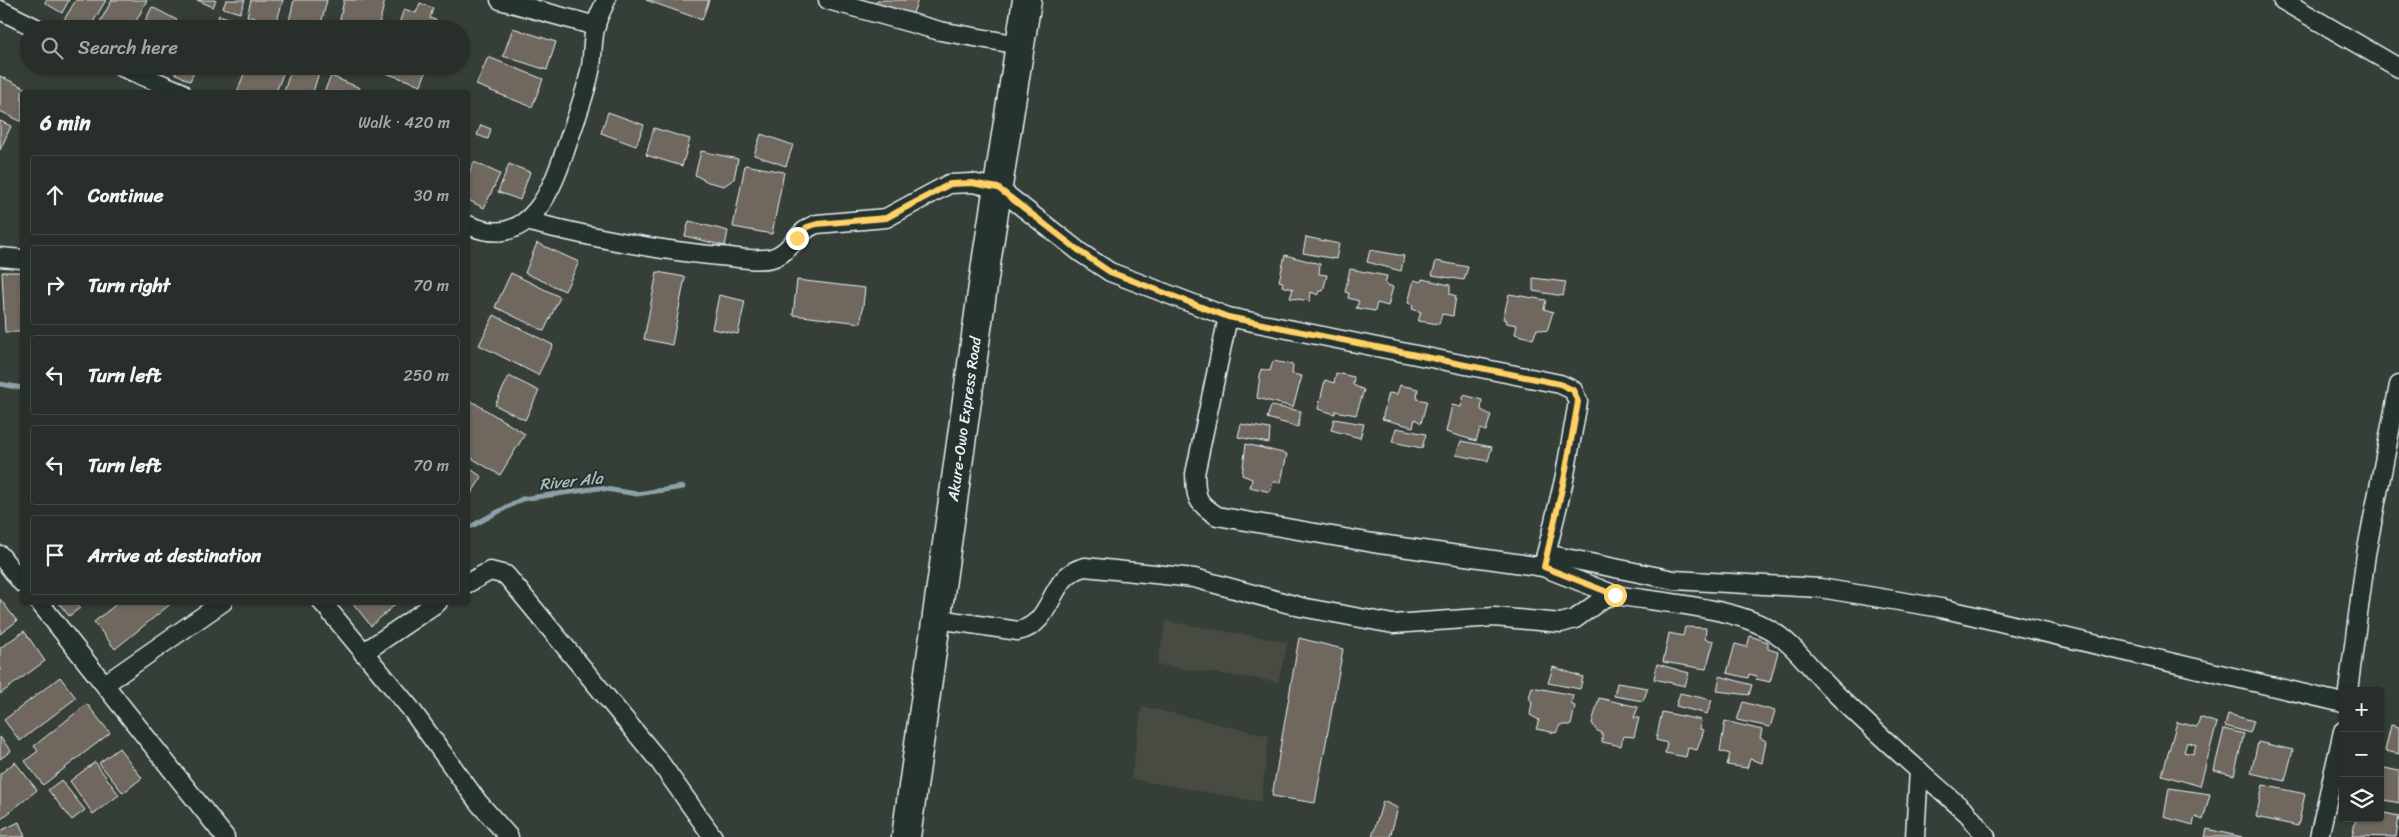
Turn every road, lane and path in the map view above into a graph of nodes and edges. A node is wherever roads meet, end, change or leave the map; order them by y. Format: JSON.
{"nodes":[{"id":1,"x":2,"y":0,"type":"edge"},
{"id":2,"x":500,"y":0,"type":"edge"},
{"id":3,"x":606,"y":0,"type":"edge"},
{"id":4,"x":828,"y":0,"type":"edge"},
{"id":5,"x":1027,"y":0,"type":"edge"},
{"id":6,"x":2282,"y":0,"type":"edge"},
{"id":7,"x":0,"y":9,"type":"edge"},
{"id":8,"x":21,"y":20,"type":"edge"},
{"id":9,"x":596,"y":26,"type":"junction"},
{"id":10,"x":1020,"y":45,"type":"junction"},
{"id":11,"x":2399,"y":68,"type":"edge"},
{"id":12,"x":140,"y":75,"type":"edge"},
{"id":13,"x":176,"y":90,"type":"edge"},
{"id":14,"x":998,"y":188,"type":"junction"},
{"id":15,"x":526,"y":222,"type":"junction"},
{"id":16,"x":470,"y":226,"type":"edge"},
{"id":17,"x":0,"y":257,"type":"edge"},
{"id":18,"x":20,"y":259,"type":"edge"},
{"id":19,"x":1228,"y":317,"type":"junction"},
{"id":20,"x":2399,"y":385,"type":"edge"},
{"id":21,"x":0,"y":555,"type":"edge"},
{"id":22,"x":1545,"y":561,"type":"junction"},
{"id":23,"x":20,"y":580,"type":"edge"},
{"id":24,"x":470,"y":582,"type":"edge"},
{"id":25,"x":1615,"y":595,"type":"junction"},
{"id":26,"x":40,"y":605,"type":"edge"},
{"id":27,"x":219,"y":605,"type":"edge"},
{"id":28,"x":324,"y":605,"type":"edge"},
{"id":29,"x":434,"y":605,"type":"edge"},
{"id":30,"x":938,"y":619,"type":"junction"},
{"id":31,"x":363,"y":653,"type":"junction"},
{"id":32,"x":105,"y":684,"type":"junction"},
{"id":33,"x":2349,"y":687,"type":"edge"},
{"id":34,"x":2339,"y":702,"type":"edge"},
{"id":35,"x":2343,"y":732,"type":"edge"},
{"id":36,"x":1919,"y":770,"type":"junction"},
{"id":37,"x":225,"y":837,"type":"edge"},
{"id":38,"x":508,"y":837,"type":"edge"},
{"id":39,"x":713,"y":837,"type":"edge"},
{"id":40,"x":906,"y":837,"type":"edge"},
{"id":41,"x":1915,"y":837,"type":"edge"},
{"id":42,"x":1986,"y":837,"type":"edge"},
{"id":43,"x":2319,"y":837,"type":"edge"}],
"edges":[{"from":1,"to":7,"type":"street"},
{"from":2,"to":9,"type":"street"},
{"from":3,"to":9,"type":"street"},
{"from":4,"to":10,"type":"street"},
{"from":5,"to":10,"type":"highway","name":"Akure-Owo Express Road"},
{"from":6,"to":11,"type":"street"},
{"from":7,"to":8,"type":"street"},
{"from":9,"to":15,"type":"street"},
{"from":10,"to":14,"type":"highway","name":"Akure-Owo Express Road"},
{"from":12,"to":13,"type":"street"},
{"from":14,"to":15,"type":"street"},
{"from":14,"to":19,"type":"street"},
{"from":14,"to":30,"type":"highway","name":"Akure-Owo Express Road"},
{"from":15,"to":16,"type":"street"},
{"from":17,"to":18,"type":"street"},
{"from":19,"to":22,"type":"street"},
{"from":19,"to":22,"type":"street"},
{"from":20,"to":33,"type":"street"},
{"from":21,"to":23,"type":"street"},
{"from":22,"to":25,"type":"street"},
{"from":22,"to":34,"type":"street"},
{"from":24,"to":39,"type":"street"},
{"from":25,"to":30,"type":"street"},
{"from":25,"to":36,"type":"street"},
{"from":26,"to":32,"type":"street"},
{"from":27,"to":32,"type":"street"},
{"from":28,"to":31,"type":"street"},
{"from":29,"to":31,"type":"street"},
{"from":30,"to":40,"type":"highway","name":"Akure-Owo Express Road"},
{"from":31,"to":38,"type":"street"},
{"from":32,"to":37,"type":"street"},
{"from":35,"to":43,"type":"street"},
{"from":36,"to":41,"type":"street"},
{"from":36,"to":42,"type":"street"}]}
